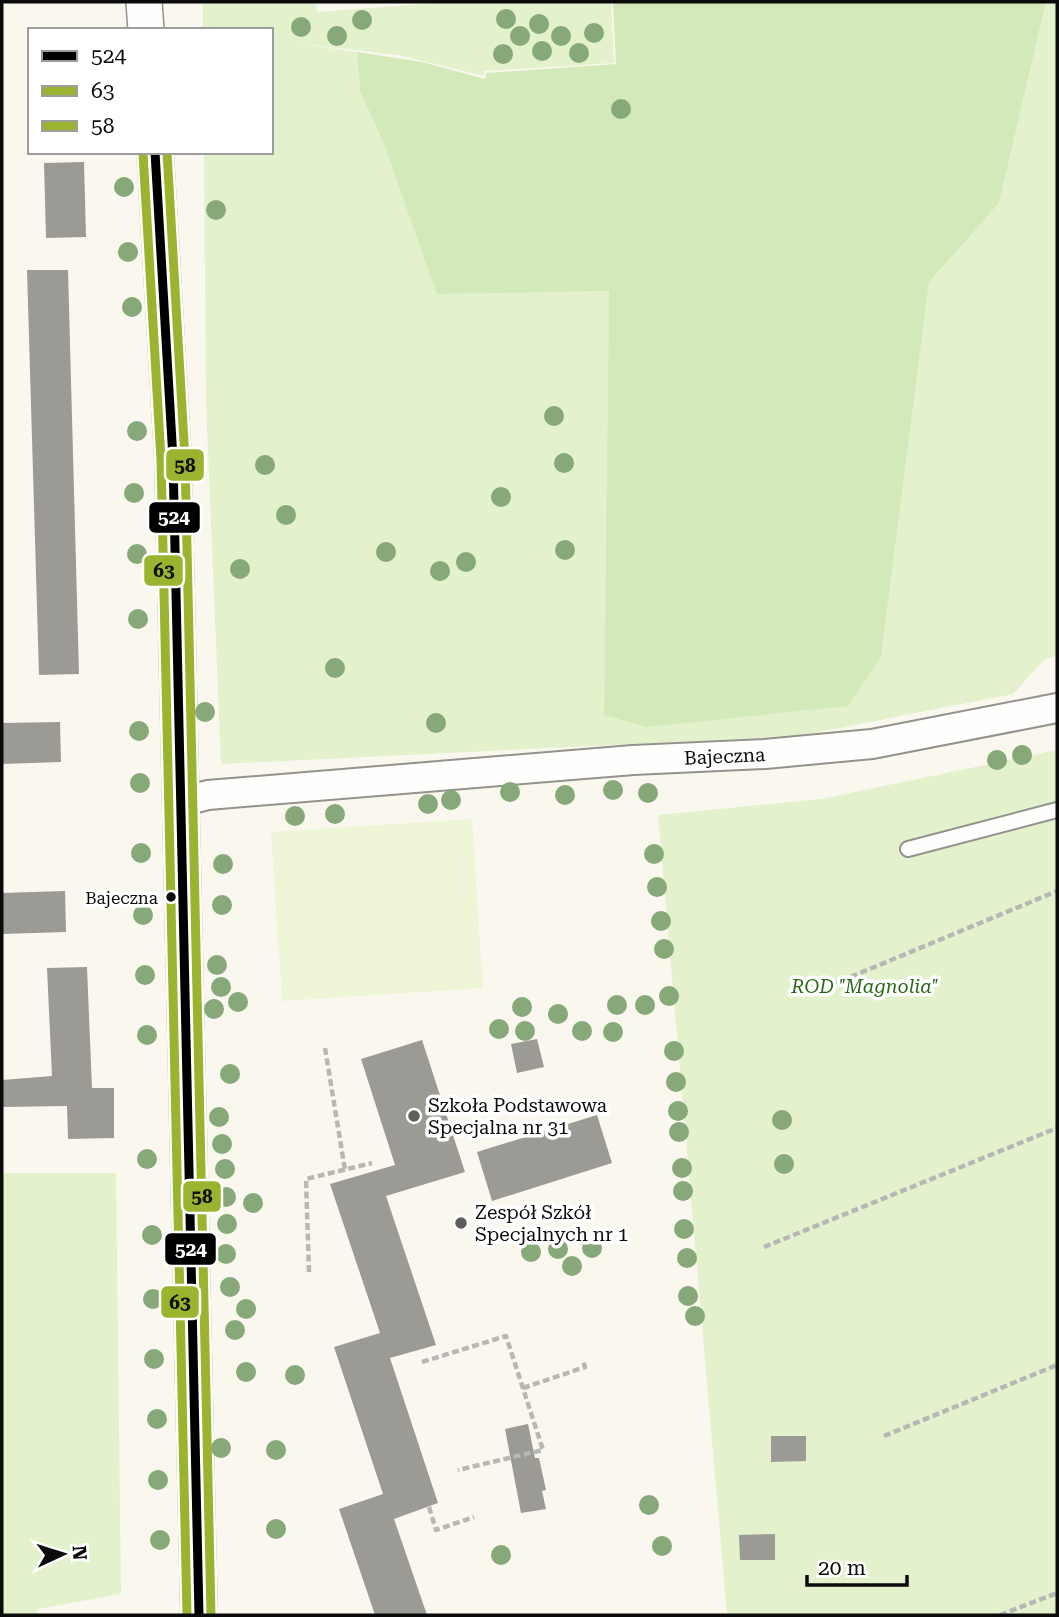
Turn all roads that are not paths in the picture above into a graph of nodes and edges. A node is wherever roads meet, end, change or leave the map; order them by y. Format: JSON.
{"nodes":[{"id":1,"x":144,"y":2,"type":"edge"},
{"id":2,"x":146,"y":28,"type":"edge"},
{"id":3,"x":155,"y":154,"type":"edge"},
{"id":4,"x":1057,"y":708,"type":"edge"},
{"id":5,"x":181,"y":802,"type":"junction"},
{"id":6,"x":1057,"y":810,"type":"edge"},
{"id":7,"x":908,"y":849,"type":"dead end"},
{"id":8,"x":199,"y":1615,"type":"edge"}],
"edges":[{"from":1,"to":2,"type":"street"},
{"from":3,"to":5,"type":"street"},
{"from":4,"to":5,"type":"street","name":"Bajeczna"},
{"from":5,"to":8,"type":"street"},
{"from":6,"to":7,"type":"lane"}]}
